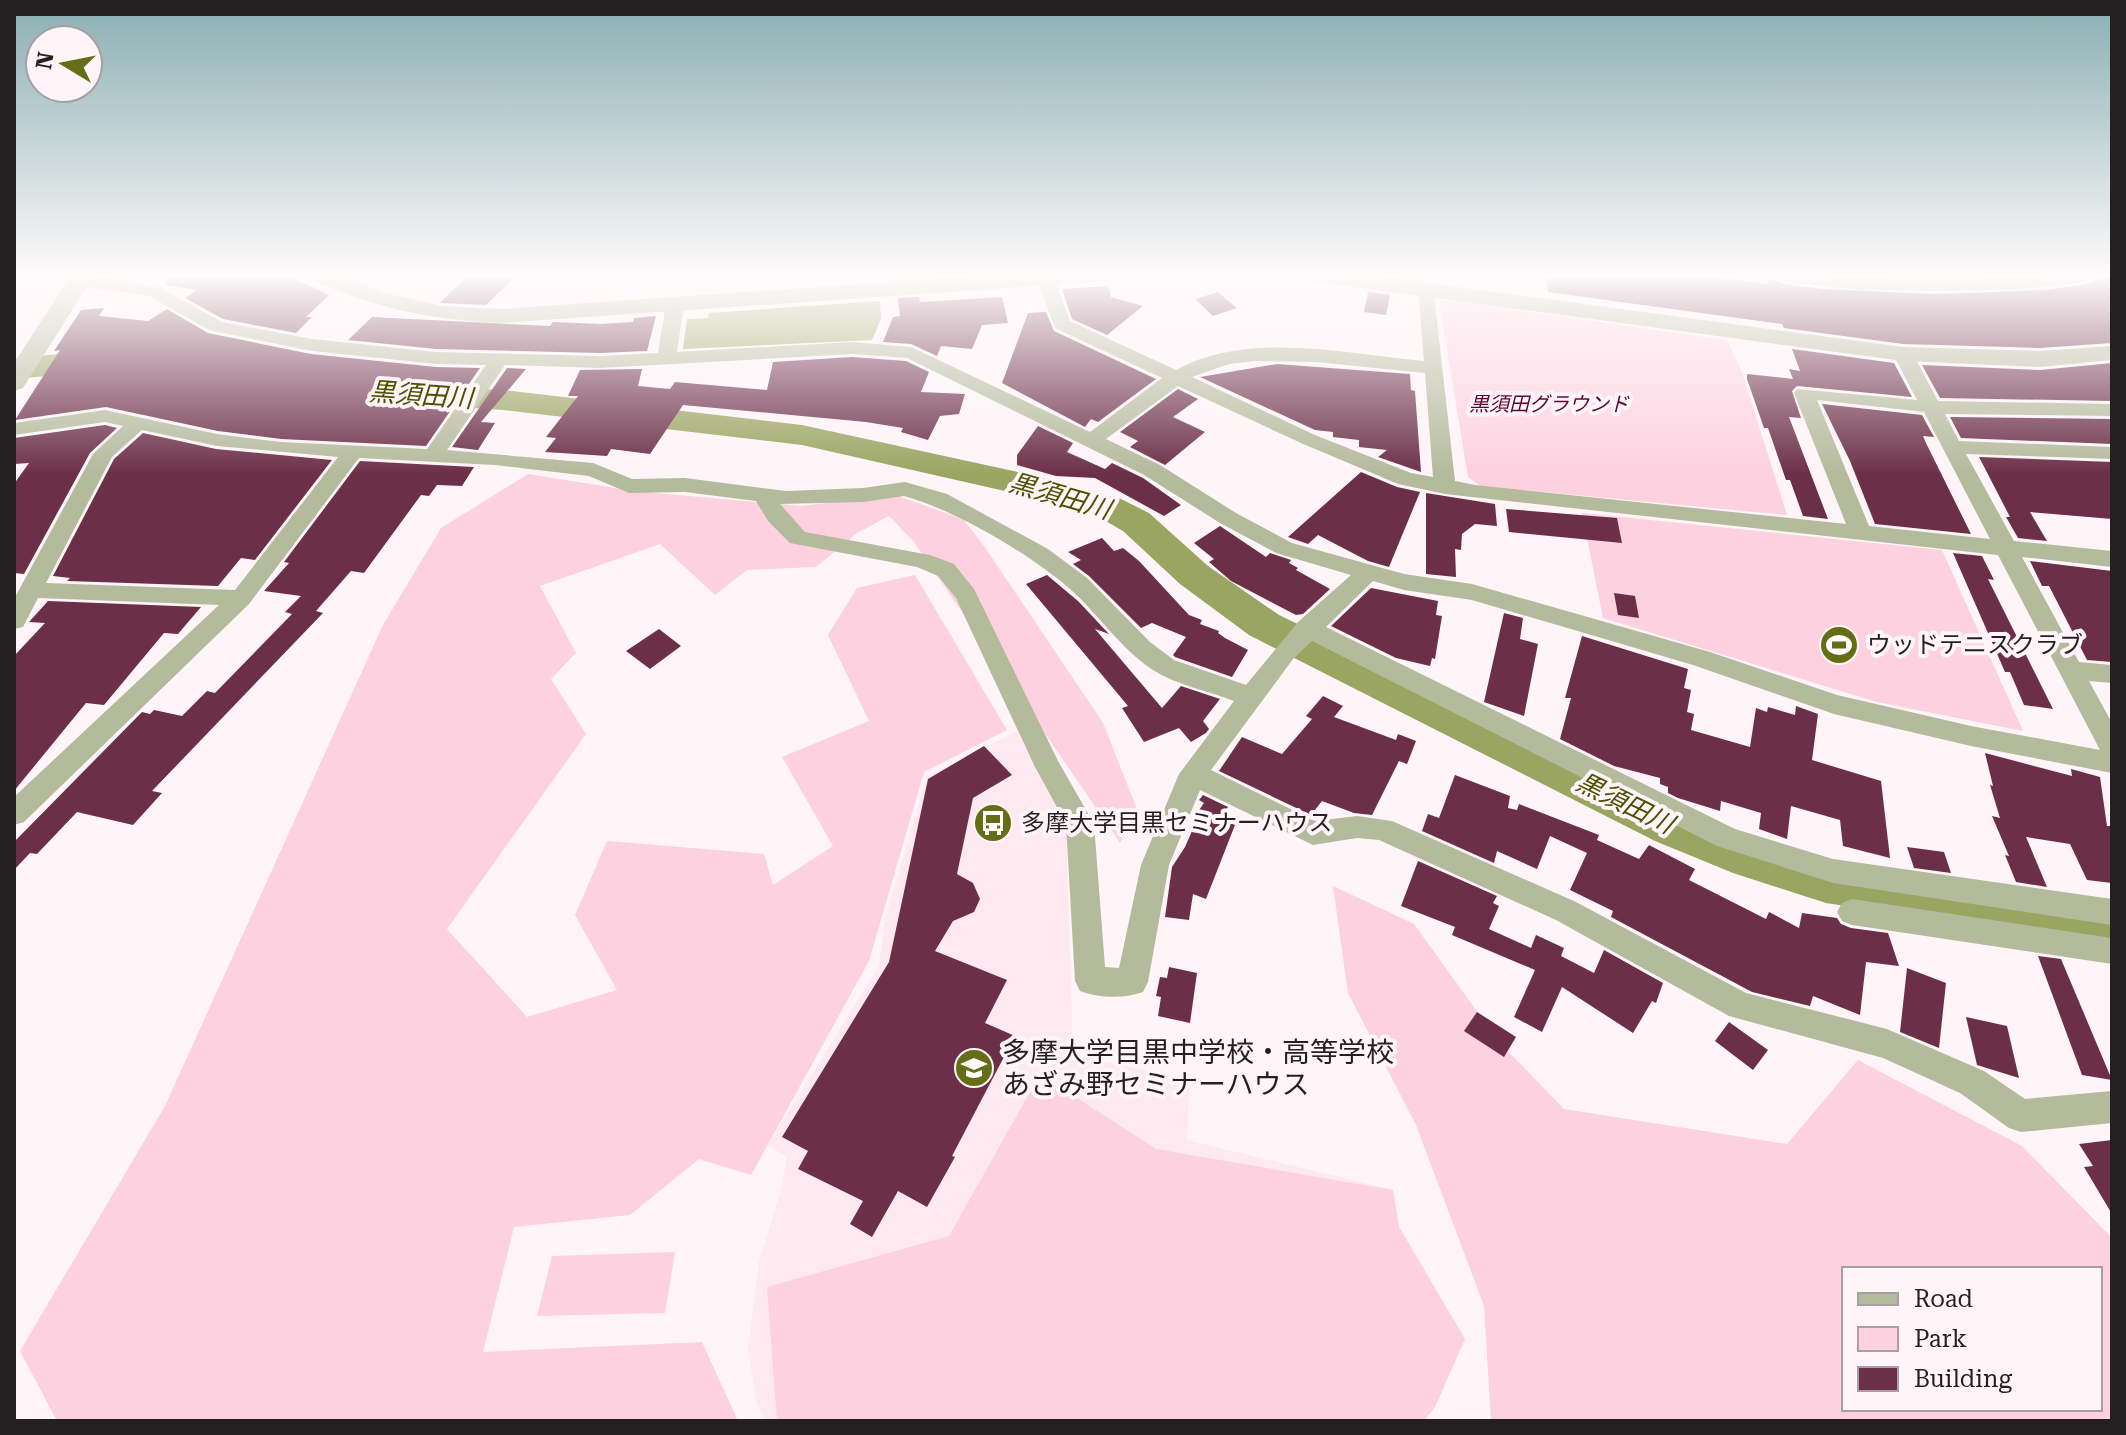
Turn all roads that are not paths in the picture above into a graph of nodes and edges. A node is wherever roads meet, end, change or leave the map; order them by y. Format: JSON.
{"nodes":[{"id":1,"x":35,"y":341,"type":"edge"},
{"id":2,"x":292,"y":341,"type":"edge"},
{"id":3,"x":669,"y":341,"type":"edge"},
{"id":4,"x":1098,"y":341,"type":"edge"},
{"id":5,"x":1430,"y":341,"type":"edge"},
{"id":6,"x":1816,"y":341,"type":"edge"},
{"id":7,"x":2112,"y":353,"type":"edge"},
{"id":8,"x":1903,"y":354,"type":"junction"},
{"id":9,"x":667,"y":357,"type":"junction"},
{"id":10,"x":499,"y":360,"type":"junction"},
{"id":11,"x":19,"y":366,"type":"edge"},
{"id":12,"x":1433,"y":368,"type":"junction"},
{"id":13,"x":1178,"y":378,"type":"junction"},
{"id":14,"x":1930,"y":407,"type":"junction"},
{"id":15,"x":2112,"y":410,"type":"edge"},
{"id":16,"x":138,"y":423,"type":"junction"},
{"id":17,"x":14,"y":429,"type":"edge"},
{"id":18,"x":1092,"y":440,"type":"junction"},
{"id":19,"x":1953,"y":447,"type":"junction"},
{"id":20,"x":352,"y":453,"type":"junction"},
{"id":21,"x":2112,"y":453,"type":"edge"},
{"id":22,"x":432,"y":457,"type":"junction"},
{"id":23,"x":1445,"y":487,"type":"junction"},
{"id":24,"x":764,"y":496,"type":"junction"},
{"id":25,"x":1861,"y":533,"type":"junction"},
{"id":26,"x":2005,"y":548,"type":"junction"},
{"id":27,"x":2112,"y":559,"type":"edge"},
{"id":28,"x":1368,"y":572,"type":"junction"},
{"id":29,"x":31,"y":590,"type":"junction"},
{"id":30,"x":241,"y":598,"type":"junction"},
{"id":31,"x":14,"y":621,"type":"edge"},
{"id":32,"x":1298,"y":638,"type":"junction"},
{"id":33,"x":2072,"y":670,"type":"junction"},
{"id":34,"x":2112,"y":674,"type":"edge"},
{"id":35,"x":1249,"y":696,"type":"junction"},
{"id":36,"x":2112,"y":748,"type":"edge"},
{"id":37,"x":2112,"y":763,"type":"edge"},
{"id":38,"x":1193,"y":774,"type":"junction"},
{"id":39,"x":14,"y":814,"type":"edge"},
{"id":40,"x":1852,"y":912,"type":"dead end"},
{"id":41,"x":2112,"y":912,"type":"edge"},
{"id":42,"x":2112,"y":951,"type":"edge"},
{"id":43,"x":2112,"y":1107,"type":"edge"}],
"edges":[{"from":1,"to":11,"type":"street"},
{"from":2,"to":10,"type":"street"},
{"from":3,"to":9,"type":"street"},
{"from":4,"to":13,"type":"street"},
{"from":5,"to":12,"type":"street"},
{"from":6,"to":8,"type":"street"},
{"from":7,"to":8,"type":"street"},
{"from":8,"to":14,"type":"street"},
{"from":9,"to":10,"type":"street"},
{"from":9,"to":18,"type":"street"},
{"from":10,"to":22,"type":"street"},
{"from":12,"to":13,"type":"street"},
{"from":12,"to":23,"type":"street"},
{"from":13,"to":18,"type":"street"},
{"from":13,"to":23,"type":"street"},
{"from":14,"to":15,"type":"street"},
{"from":14,"to":19,"type":"street"},
{"from":14,"to":25,"type":"street"},
{"from":16,"to":17,"type":"street"},
{"from":16,"to":20,"type":"street"},
{"from":16,"to":29,"type":"street"},
{"from":18,"to":28,"type":"street"},
{"from":19,"to":21,"type":"street"},
{"from":19,"to":26,"type":"street"},
{"from":20,"to":22,"type":"street"},
{"from":20,"to":30,"type":"street"},
{"from":22,"to":24,"type":"street"},
{"from":23,"to":25,"type":"street"},
{"from":24,"to":35,"type":"street"},
{"from":24,"to":38,"type":"street"},
{"from":25,"to":26,"type":"street"},
{"from":26,"to":27,"type":"street"},
{"from":26,"to":33,"type":"street"},
{"from":28,"to":32,"type":"street"},
{"from":28,"to":37,"type":"street"},
{"from":29,"to":30,"type":"street"},
{"from":29,"to":31,"type":"street"},
{"from":30,"to":39,"type":"street"},
{"from":32,"to":35,"type":"street"},
{"from":32,"to":41,"type":"street"},
{"from":33,"to":34,"type":"street"},
{"from":33,"to":36,"type":"street"},
{"from":35,"to":38,"type":"street"},
{"from":38,"to":43,"type":"street"},
{"from":40,"to":42,"type":"street"}]}
